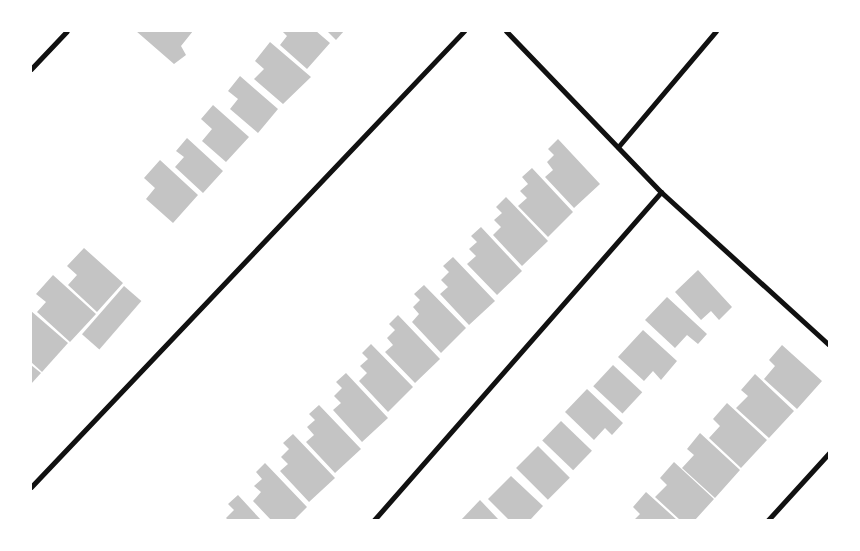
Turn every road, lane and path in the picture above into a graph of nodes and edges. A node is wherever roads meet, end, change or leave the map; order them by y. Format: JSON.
{"nodes":[{"id":1,"x":67,"y":31,"type":"edge"},
{"id":2,"x":464,"y":31,"type":"edge"},
{"id":3,"x":506,"y":31,"type":"edge"},
{"id":4,"x":716,"y":31,"type":"edge"},
{"id":5,"x":31,"y":70,"type":"edge"},
{"id":6,"x":618,"y":147,"type":"junction"},
{"id":7,"x":661,"y":192,"type":"junction"},
{"id":8,"x":829,"y":345,"type":"edge"},
{"id":9,"x":829,"y":453,"type":"edge"},
{"id":10,"x":31,"y":487,"type":"edge"},
{"id":11,"x":374,"y":520,"type":"edge"},
{"id":12,"x":768,"y":520,"type":"edge"}],
"edges":[{"from":1,"to":5,"type":"street"},
{"from":2,"to":10,"type":"street"},
{"from":3,"to":6,"type":"street"},
{"from":4,"to":6,"type":"street"},
{"from":6,"to":7,"type":"street"},
{"from":7,"to":8,"type":"street"},
{"from":7,"to":11,"type":"street"},
{"from":9,"to":12,"type":"street"}]}
